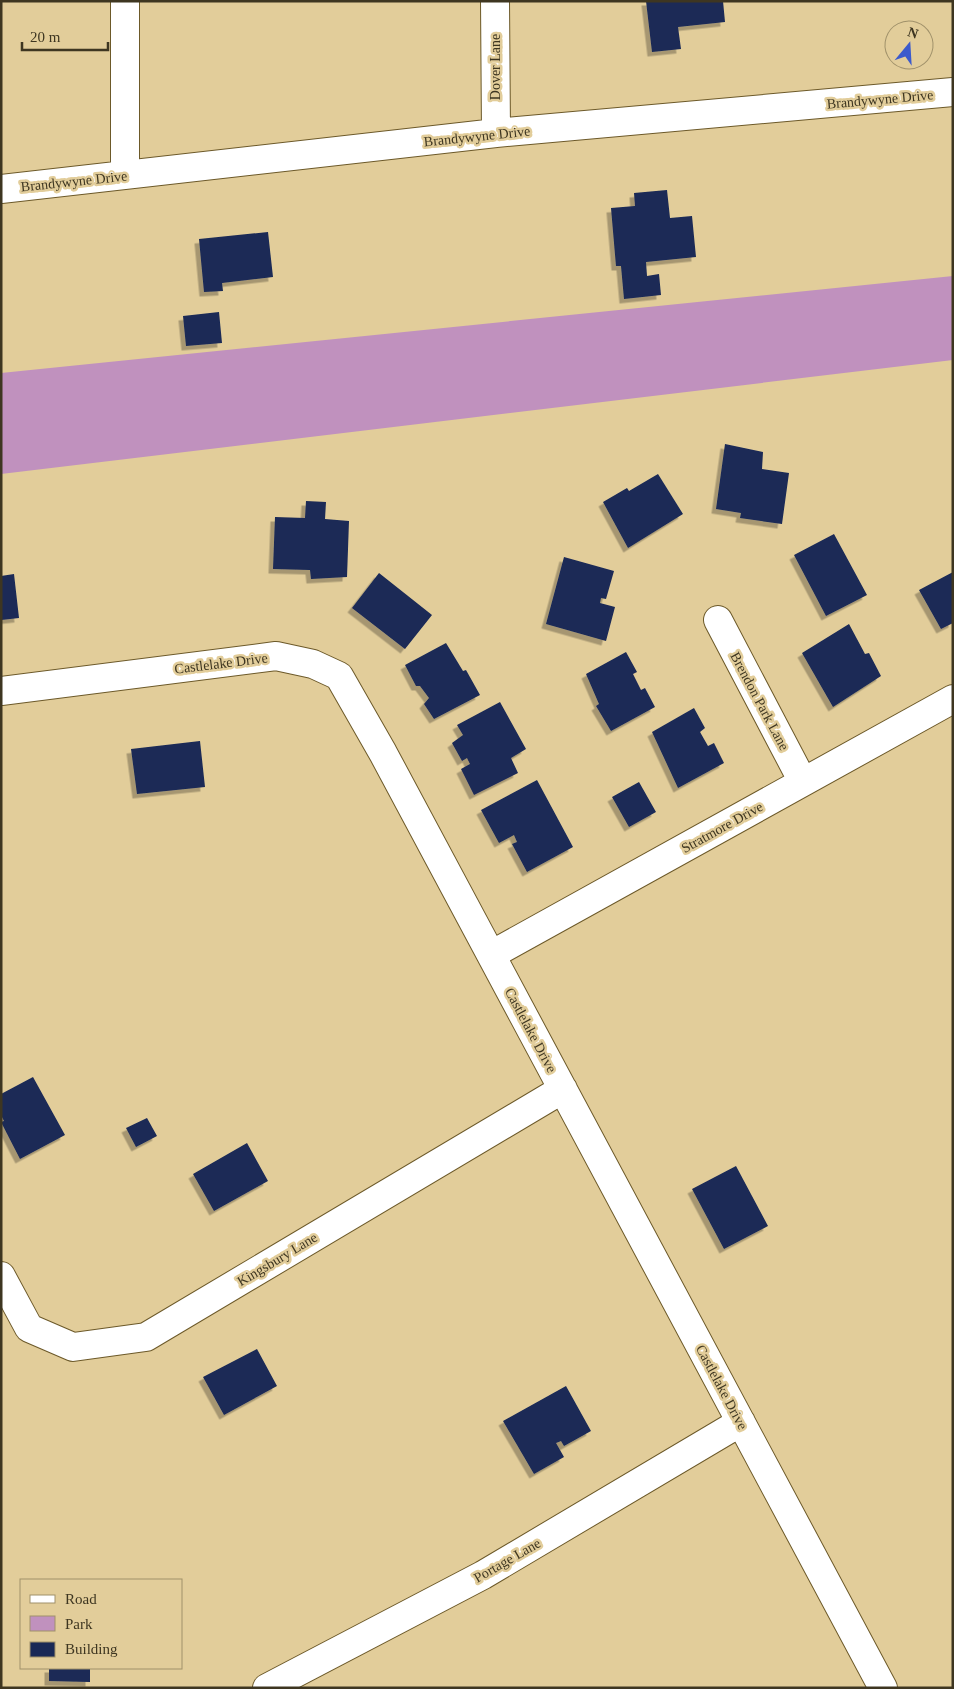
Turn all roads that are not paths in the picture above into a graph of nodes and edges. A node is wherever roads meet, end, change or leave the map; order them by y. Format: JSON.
{"nodes":[{"id":1,"x":125,"y":1,"type":"edge"},
{"id":2,"x":495,"y":1,"type":"edge"},
{"id":3,"x":953,"y":92,"type":"edge"},
{"id":4,"x":496,"y":133,"type":"junction"},
{"id":5,"x":125,"y":175,"type":"junction"},
{"id":6,"x":1,"y":189,"type":"edge"},
{"id":7,"x":718,"y":620,"type":"dead end"},
{"id":8,"x":1,"y":691,"type":"edge"},
{"id":9,"x":953,"y":699,"type":"edge"},
{"id":10,"x":803,"y":782,"type":"junction"},
{"id":11,"x":491,"y":956,"type":"junction"},
{"id":12,"x":563,"y":1089,"type":"junction"},
{"id":13,"x":1,"y":1276,"type":"edge"},
{"id":14,"x":741,"y":1422,"type":"junction"},
{"id":15,"x":267,"y":1688,"type":"edge"},
{"id":16,"x":883,"y":1688,"type":"edge"}],
"edges":[{"from":1,"to":5,"type":"street"},
{"from":2,"to":4,"type":"street","name":"Dover Lane"},
{"from":3,"to":4,"type":"street","name":"Brandywyne Drive"},
{"from":4,"to":5,"type":"street","name":"Brandywyne Drive"},
{"from":5,"to":6,"type":"street","name":"Brandywyne Drive"},
{"from":7,"to":10,"type":"street","name":"Brendon Park Lane"},
{"from":8,"to":11,"type":"street","name":"Castlelake Drive"},
{"from":9,"to":10,"type":"street","name":"Stratmore Drive"},
{"from":10,"to":11,"type":"street","name":"Stratmore Drive"},
{"from":11,"to":12,"type":"street","name":"Castlelake Drive"},
{"from":12,"to":13,"type":"street","name":"Kingsbury Lane"},
{"from":12,"to":14,"type":"street","name":"Castlelake Drive"},
{"from":14,"to":15,"type":"street","name":"Portage Lane"},
{"from":14,"to":16,"type":"street","name":"Castlelake Drive"}]}
